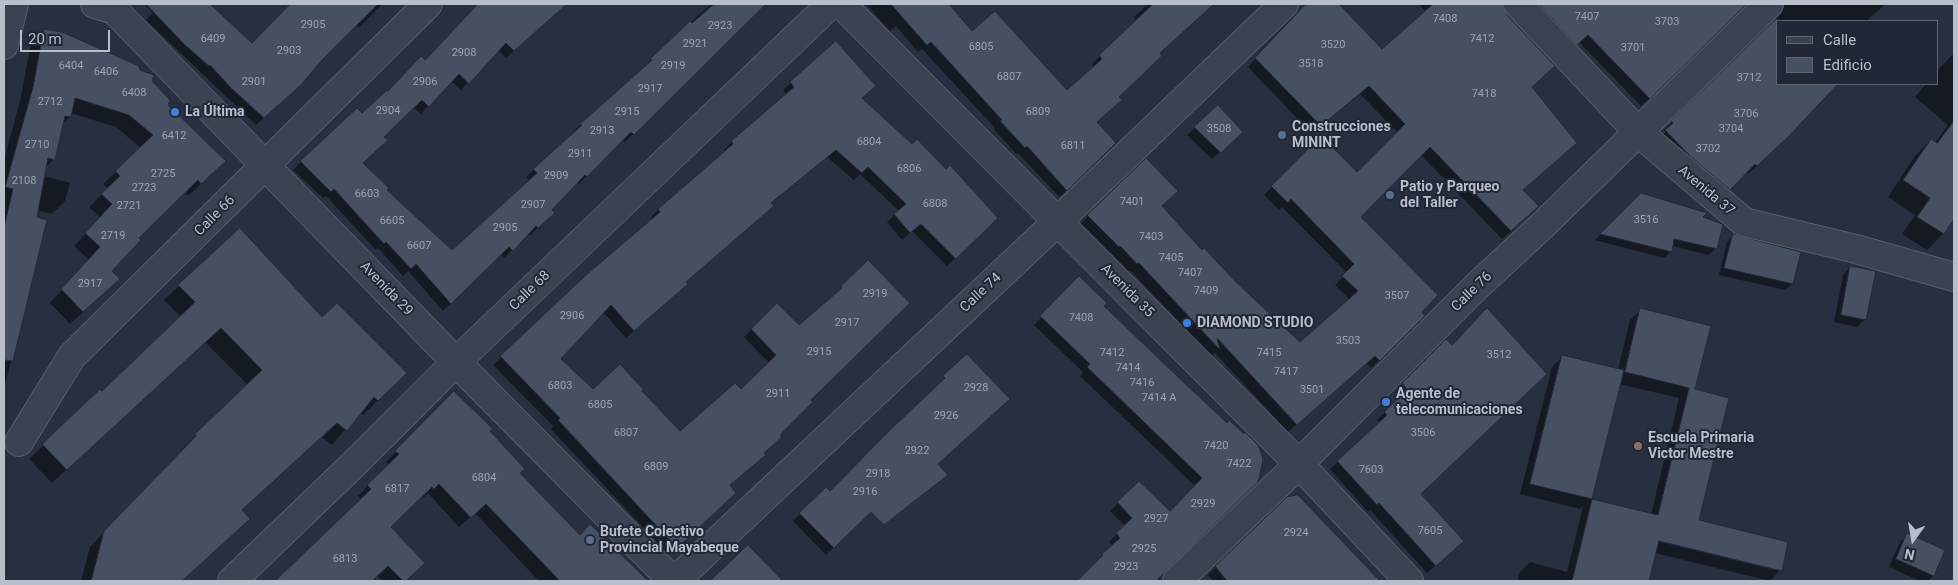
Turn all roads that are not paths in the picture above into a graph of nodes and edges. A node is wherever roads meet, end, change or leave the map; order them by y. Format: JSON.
{"nodes":[{"id":1,"x":14,"y":4,"type":"edge"},
{"id":2,"x":95,"y":4,"type":"edge"},
{"id":3,"x":428,"y":4,"type":"edge"},
{"id":4,"x":831,"y":4,"type":"edge"},
{"id":5,"x":841,"y":4,"type":"edge"},
{"id":6,"x":1284,"y":4,"type":"edge"},
{"id":7,"x":1518,"y":4,"type":"edge"},
{"id":8,"x":1769,"y":4,"type":"edge"},
{"id":9,"x":4,"y":45,"type":"edge"},
{"id":10,"x":1638,"y":132,"type":"junction"},
{"id":11,"x":266,"y":165,"type":"junction"},
{"id":12,"x":1058,"y":221,"type":"junction"},
{"id":13,"x":1954,"y":277,"type":"edge"},
{"id":14,"x":456,"y":362,"type":"junction"},
{"id":15,"x":19,"y":442,"type":"dead end"},
{"id":16,"x":1299,"y":464,"type":"junction"},
{"id":17,"x":232,"y":581,"type":"edge"},
{"id":18,"x":674,"y":581,"type":"edge"},
{"id":19,"x":1177,"y":581,"type":"edge"},
{"id":20,"x":1409,"y":581,"type":"edge"}],
"edges":[{"from":1,"to":9,"type":"street"},
{"from":2,"to":11,"type":"street","name":"Avenida 29"},
{"from":3,"to":11,"type":"street","name":"Calle 66"},
{"from":4,"to":14,"type":"street","name":"Calle 68"},
{"from":5,"to":12,"type":"street","name":"Avenida 35"},
{"from":6,"to":12,"type":"street","name":"Calle 74"},
{"from":7,"to":10,"type":"street","name":"Avenida 37"},
{"from":8,"to":10,"type":"street","name":"Calle 76"},
{"from":10,"to":13,"type":"street","name":"Avenida 37"},
{"from":10,"to":16,"type":"street","name":"Calle 76"},
{"from":11,"to":14,"type":"street","name":"Avenida 29"},
{"from":11,"to":15,"type":"street","name":"Calle 66"},
{"from":12,"to":16,"type":"street","name":"Avenida 35"},
{"from":12,"to":18,"type":"street","name":"Calle 74"},
{"from":14,"to":17,"type":"street","name":"Calle 68"},
{"from":14,"to":18,"type":"street","name":"Avenida 29"},
{"from":16,"to":19,"type":"street","name":"Calle 76"},
{"from":16,"to":20,"type":"street","name":"Avenida 35"}]}
